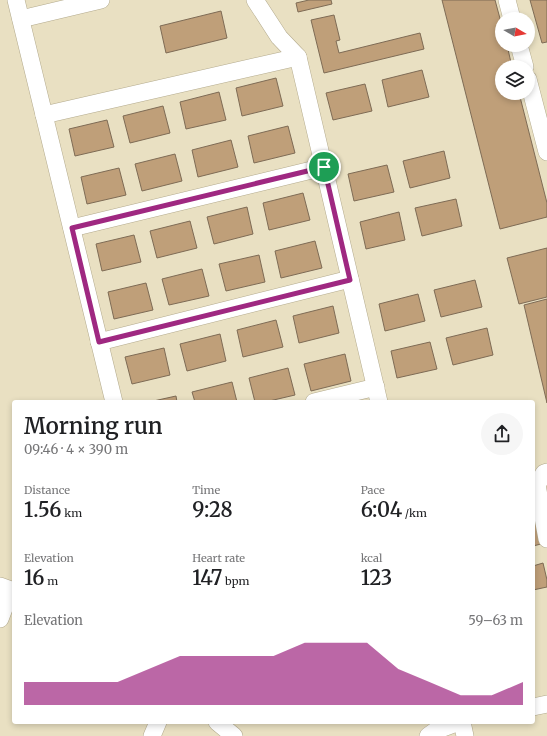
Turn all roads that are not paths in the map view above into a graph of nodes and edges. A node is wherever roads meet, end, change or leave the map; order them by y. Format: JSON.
{"nodes":[{"id":1,"x":16,"y":0,"type":"edge"},
{"id":2,"x":101,"y":0,"type":"edge"},
{"id":3,"x":255,"y":0,"type":"edge"},
{"id":4,"x":507,"y":0,"type":"edge"},
{"id":5,"x":510,"y":12,"type":"edge"},
{"id":6,"x":21,"y":19,"type":"junction"},
{"id":7,"x":298,"y":57,"type":"junction"},
{"id":8,"x":533,"y":100,"type":"edge"},
{"id":9,"x":44,"y":115,"type":"junction"},
{"id":10,"x":547,"y":152,"type":"edge"},
{"id":11,"x":324,"y":167,"type":"junction"},
{"id":12,"x":72,"y":228,"type":"junction"},
{"id":13,"x":350,"y":280,"type":"junction"},
{"id":14,"x":99,"y":342,"type":"junction"},
{"id":15,"x":377,"y":394,"type":"edge"},
{"id":16,"x":114,"y":400,"type":"edge"},
{"id":17,"x":330,"y":400,"type":"edge"},
{"id":18,"x":547,"y":472,"type":"edge"},
{"id":19,"x":547,"y":538,"type":"edge"},
{"id":20,"x":0,"y":586,"type":"edge"},
{"id":21,"x":0,"y":619,"type":"edge"},
{"id":22,"x":547,"y":704,"type":"edge"},
{"id":23,"x":535,"y":707,"type":"edge"},
{"id":24,"x":157,"y":724,"type":"edge"},
{"id":25,"x":219,"y":724,"type":"edge"},
{"id":26,"x":455,"y":724,"type":"edge"},
{"id":27,"x":462,"y":724,"type":"edge"},
{"id":28,"x":152,"y":736,"type":"edge"},
{"id":29,"x":234,"y":736,"type":"edge"},
{"id":30,"x":428,"y":736,"type":"edge"},
{"id":31,"x":465,"y":736,"type":"edge"}],
"edges":[{"from":1,"to":6,"type":"street"},
{"from":2,"to":6,"type":"street"},
{"from":3,"to":7,"type":"street"},
{"from":4,"to":5,"type":"street"},
{"from":6,"to":9,"type":"street"},
{"from":7,"to":9,"type":"street"},
{"from":7,"to":11,"type":"street"},
{"from":8,"to":10,"type":"street"},
{"from":9,"to":12,"type":"street"},
{"from":11,"to":12,"type":"street"},
{"from":11,"to":13,"type":"street"},
{"from":12,"to":14,"type":"street"},
{"from":13,"to":14,"type":"street"},
{"from":13,"to":15,"type":"street"},
{"from":14,"to":16,"type":"street"},
{"from":15,"to":17,"type":"street"},
{"from":18,"to":19,"type":"street"},
{"from":20,"to":21,"type":"street"},
{"from":22,"to":23,"type":"street"},
{"from":24,"to":28,"type":"street"},
{"from":25,"to":29,"type":"street"},
{"from":26,"to":30,"type":"street"},
{"from":27,"to":31,"type":"street"}]}
